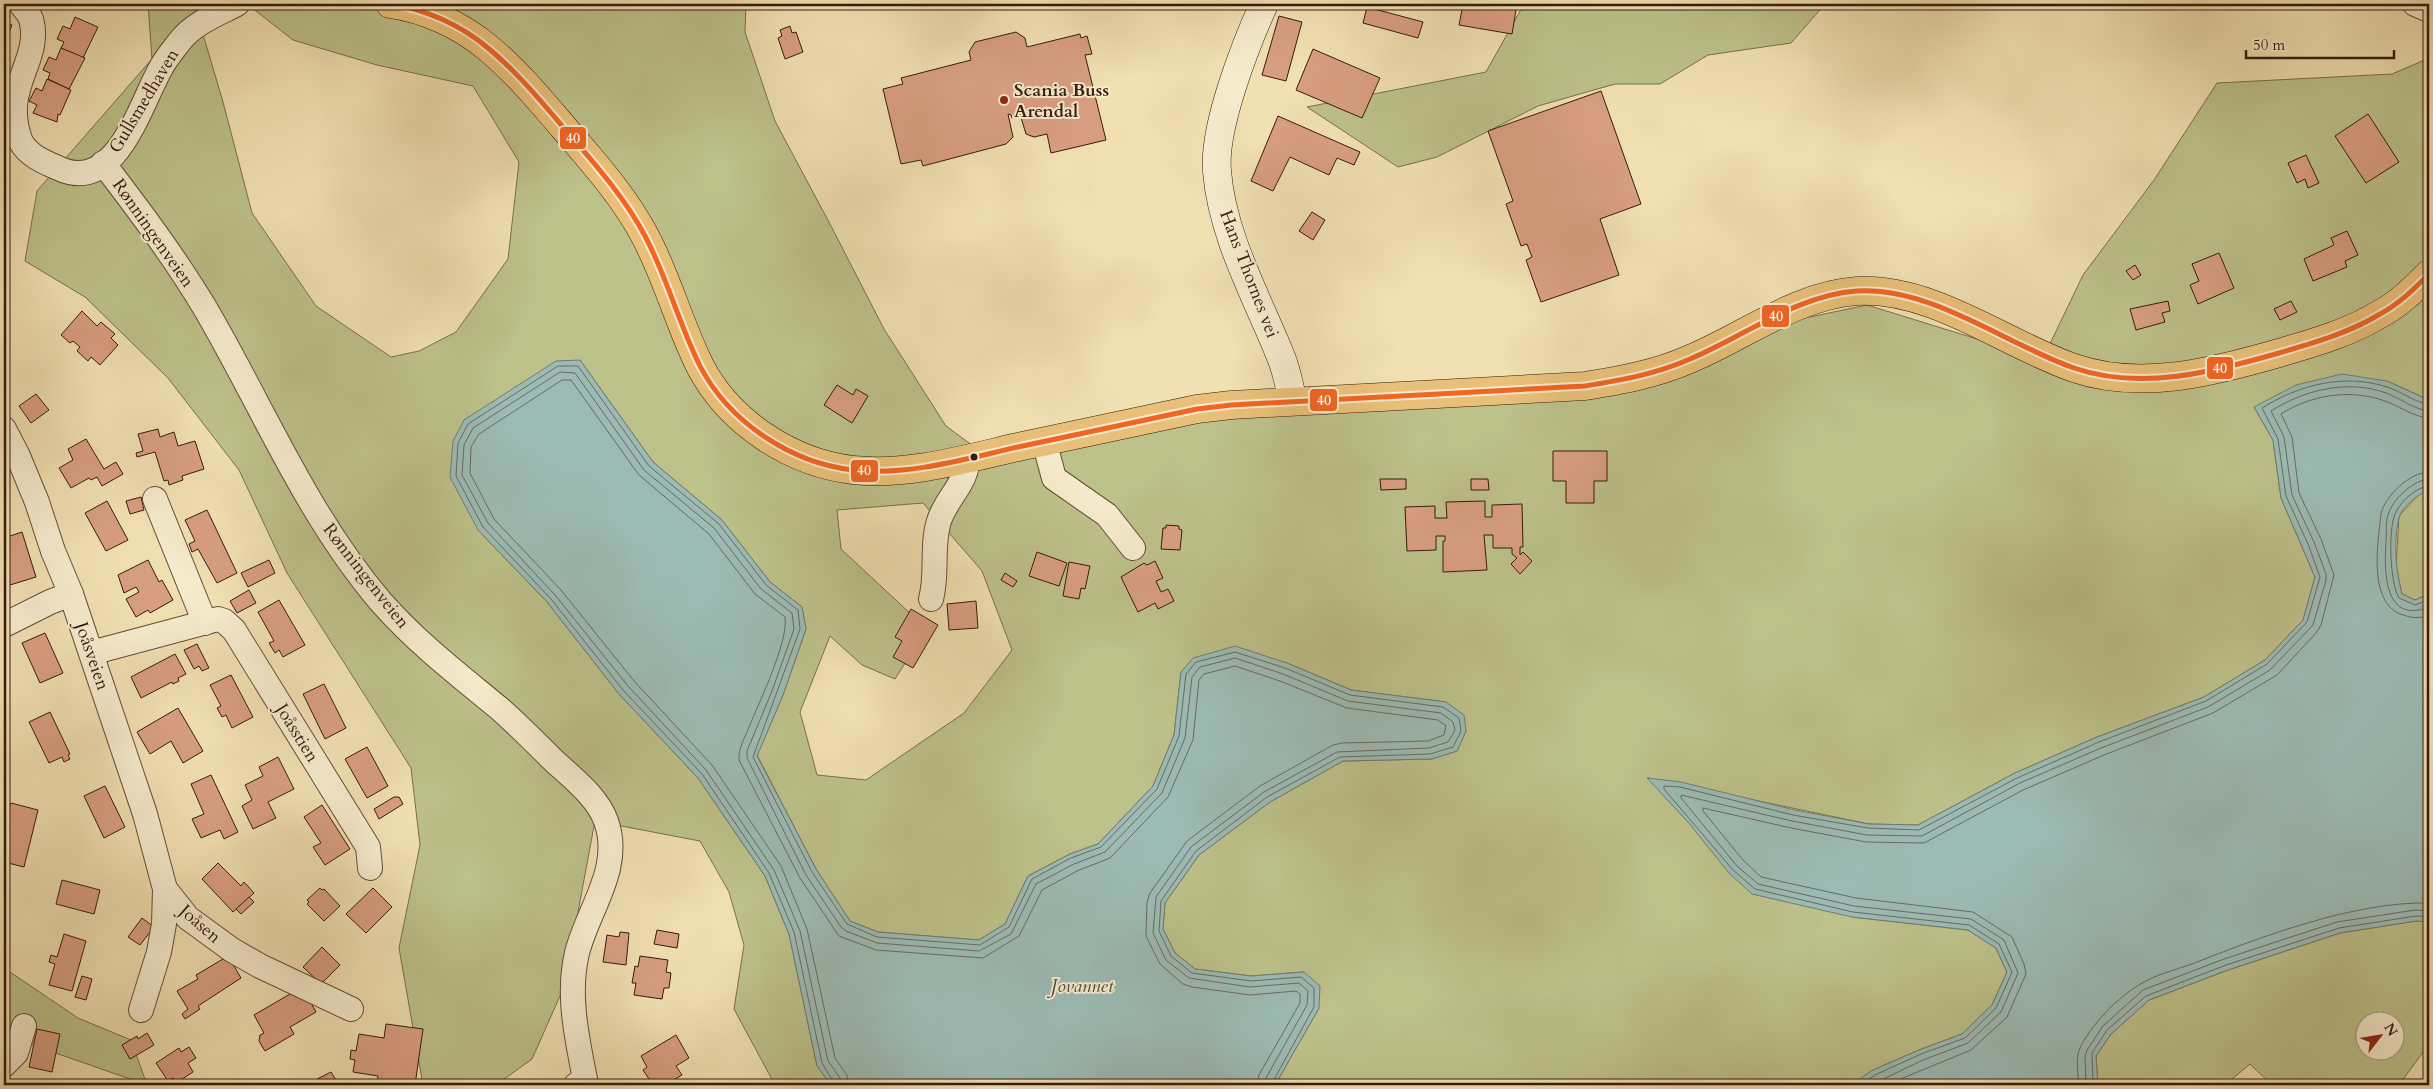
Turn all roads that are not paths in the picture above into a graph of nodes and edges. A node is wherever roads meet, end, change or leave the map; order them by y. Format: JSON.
{"nodes":[{"id":1,"x":21,"y":4,"type":"edge"},
{"id":2,"x":237,"y":4,"type":"edge"},
{"id":3,"x":1264,"y":4,"type":"edge"},
{"id":4,"x":2415,"y":4,"type":"edge"},
{"id":5,"x":400,"y":5,"type":"edge"},
{"id":6,"x":2429,"y":10,"type":"edge"},
{"id":7,"x":103,"y":163,"type":"junction"},
{"id":8,"x":2429,"y":274,"type":"edge"},
{"id":9,"x":1293,"y":401,"type":"junction"},
{"id":10,"x":4,"y":429,"type":"edge"},
{"id":11,"x":1044,"y":441,"type":"junction"},
{"id":12,"x":967,"y":458,"type":"junction"},
{"id":13,"x":155,"y":499,"type":"dead end"},
{"id":14,"x":1133,"y":548,"type":"dead end"},
{"id":15,"x":71,"y":594,"type":"junction"},
{"id":16,"x":931,"y":599,"type":"dead end"},
{"id":17,"x":205,"y":623,"type":"junction"},
{"id":18,"x":4,"y":625,"type":"edge"},
{"id":19,"x":91,"y":653,"type":"junction"},
{"id":20,"x":370,"y":868,"type":"dead end"},
{"id":21,"x":165,"y":889,"type":"junction"},
{"id":22,"x":351,"y":1009,"type":"dead end"},
{"id":23,"x":141,"y":1010,"type":"dead end"},
{"id":24,"x":24,"y":1026,"type":"dead end"},
{"id":25,"x":4,"y":1065,"type":"edge"},
{"id":26,"x":586,"y":1083,"type":"edge"}],
"edges":[{"from":1,"to":7,"type":"street","name":"Gullsmedhaven"},
{"from":2,"to":7,"type":"street","name":"Gullsmedhaven"},
{"from":3,"to":9,"type":"street","name":"Hans Thornes vei"},
{"from":4,"to":6,"type":"street"},
{"from":5,"to":12,"type":"main road"},
{"from":7,"to":26,"type":"street","name":"Rønningenveien"},
{"from":8,"to":9,"type":"main road"},
{"from":9,"to":11,"type":"main road"},
{"from":10,"to":15,"type":"street","name":"Joåsveien"},
{"from":11,"to":12,"type":"main road"},
{"from":11,"to":14,"type":"street"},
{"from":12,"to":16,"type":"street"},
{"from":13,"to":17,"type":"street"},
{"from":15,"to":18,"type":"street"},
{"from":15,"to":19,"type":"street","name":"Joåsveien"},
{"from":17,"to":19,"type":"street","name":"Joåsstien"},
{"from":17,"to":20,"type":"street","name":"Joåsstien"},
{"from":19,"to":21,"type":"street","name":"Joåsveien"},
{"from":21,"to":22,"type":"street","name":"Joåsen"},
{"from":21,"to":23,"type":"street","name":"Joåsen"},
{"from":24,"to":25,"type":"street"}]}
